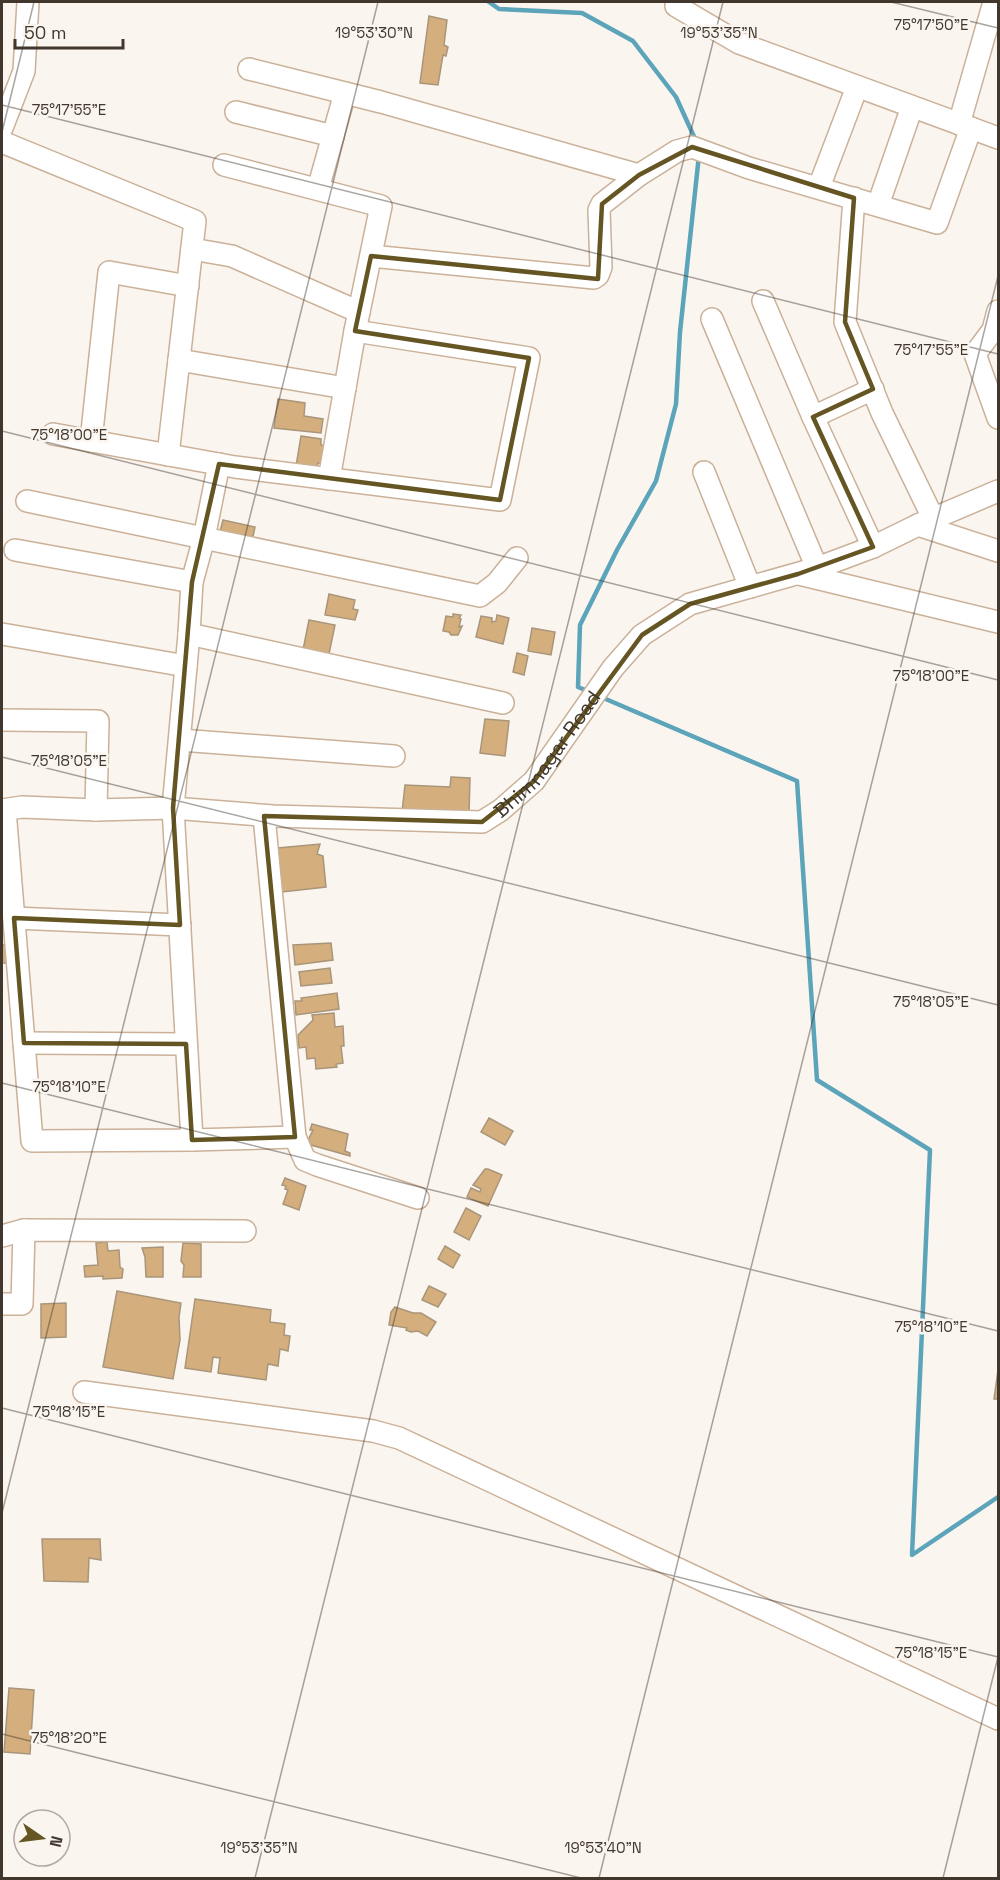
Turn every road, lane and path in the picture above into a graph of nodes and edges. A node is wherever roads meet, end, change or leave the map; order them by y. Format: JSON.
{"nodes":[{"id":1,"x":28,"y":2,"type":"edge"},
{"id":2,"x":994,"y":2,"type":"edge"},
{"id":3,"x":676,"y":6,"type":"dead end"},
{"id":4,"x":249,"y":69,"type":"dead end"},
{"id":5,"x":857,"y":87,"type":"junction"},
{"id":6,"x":345,"y":93,"type":"junction"},
{"id":7,"x":912,"y":107,"type":"junction"},
{"id":8,"x":237,"y":112,"type":"dead end"},
{"id":9,"x":965,"y":126,"type":"junction"},
{"id":10,"x":2,"y":129,"type":"edge"},
{"id":11,"x":333,"y":136,"type":"junction"},
{"id":12,"x":999,"y":138,"type":"edge"},
{"id":13,"x":224,"y":165,"type":"dead end"},
{"id":14,"x":639,"y":175,"type":"junction"},
{"id":15,"x":819,"y":187,"type":"junction"},
{"id":16,"x":318,"y":189,"type":"junction"},
{"id":17,"x":854,"y":198,"type":"junction"},
{"id":18,"x":878,"y":205,"type":"junction"},
{"id":19,"x":192,"y":249,"type":"junction"},
{"id":20,"x":370,"y":256,"type":"junction"},
{"id":21,"x":188,"y":286,"type":"junction"},
{"id":22,"x":764,"y":301,"type":"dead end"},
{"id":23,"x":999,"y":311,"type":"edge"},
{"id":24,"x":712,"y":319,"type":"dead end"},
{"id":25,"x":357,"y":322,"type":"junction"},
{"id":26,"x":179,"y":360,"type":"junction"},
{"id":27,"x":345,"y":388,"type":"junction"},
{"id":28,"x":873,"y":389,"type":"junction"},
{"id":29,"x":813,"y":417,"type":"junction"},
{"id":30,"x":999,"y":418,"type":"edge"},
{"id":31,"x":53,"y":434,"type":"dead end"},
{"id":32,"x":91,"y":441,"type":"junction"},
{"id":33,"x":168,"y":455,"type":"junction"},
{"id":34,"x":219,"y":464,"type":"junction"},
{"id":35,"x":704,"y":472,"type":"dead end"},
{"id":36,"x":329,"y":479,"type":"junction"},
{"id":37,"x":999,"y":491,"type":"edge"},
{"id":38,"x":27,"y":501,"type":"dead end"},
{"id":39,"x":925,"y":521,"type":"junction"},
{"id":40,"x":204,"y":538,"type":"junction"},
{"id":41,"x":873,"y":547,"type":"junction"},
{"id":42,"x":15,"y":550,"type":"dead end"},
{"id":43,"x":999,"y":551,"type":"edge"},
{"id":44,"x":517,"y":558,"type":"dead end"},
{"id":45,"x":808,"y":571,"type":"junction"},
{"id":46,"x":192,"y":582,"type":"junction"},
{"id":47,"x":750,"y":588,"type":"junction"},
{"id":48,"x":999,"y":622,"type":"edge"},
{"id":49,"x":2,"y":633,"type":"edge"},
{"id":50,"x":189,"y":634,"type":"junction"},
{"id":51,"x":186,"y":666,"type":"junction"},
{"id":52,"x":503,"y":703,"type":"dead end"},
{"id":53,"x":2,"y":720,"type":"edge"},
{"id":54,"x":180,"y":740,"type":"junction"},
{"id":55,"x":394,"y":756,"type":"dead end"},
{"id":56,"x":173,"y":808,"type":"junction"},
{"id":57,"x":3,"y":810,"type":"edge"},
{"id":58,"x":96,"y":810,"type":"junction"},
{"id":59,"x":264,"y":816,"type":"junction"},
{"id":60,"x":14,"y":918,"type":"junction"},
{"id":61,"x":180,"y":925,"type":"junction"},
{"id":62,"x":24,"y":1043,"type":"junction"},
{"id":63,"x":186,"y":1044,"type":"junction"},
{"id":64,"x":295,"y":1137,"type":"junction"},
{"id":65,"x":192,"y":1140,"type":"junction"},
{"id":66,"x":418,"y":1198,"type":"dead end"},
{"id":67,"x":24,"y":1230,"type":"junction"},
{"id":68,"x":245,"y":1231,"type":"dead end"},
{"id":69,"x":2,"y":1236,"type":"edge"},
{"id":70,"x":2,"y":1304,"type":"edge"},
{"id":71,"x":84,"y":1392,"type":"dead end"},
{"id":72,"x":999,"y":1719,"type":"edge"}],
"edges":[{"from":1,"to":10,"type":"street"},
{"from":2,"to":9,"type":"street"},
{"from":3,"to":5,"type":"street"},
{"from":4,"to":6,"type":"street"},
{"from":5,"to":7,"type":"street"},
{"from":5,"to":15,"type":"street"},
{"from":6,"to":11,"type":"street"},
{"from":6,"to":14,"type":"street"},
{"from":7,"to":9,"type":"street"},
{"from":7,"to":18,"type":"street"},
{"from":8,"to":11,"type":"street"},
{"from":9,"to":12,"type":"street"},
{"from":9,"to":18,"type":"street"},
{"from":10,"to":19,"type":"street"},
{"from":11,"to":16,"type":"street"},
{"from":13,"to":16,"type":"street"},
{"from":14,"to":15,"type":"street"},
{"from":14,"to":20,"type":"street"},
{"from":15,"to":17,"type":"street"},
{"from":16,"to":20,"type":"street"},
{"from":17,"to":18,"type":"street"},
{"from":17,"to":28,"type":"street"},
{"from":19,"to":21,"type":"street"},
{"from":19,"to":25,"type":"street"},
{"from":20,"to":25,"type":"street"},
{"from":21,"to":26,"type":"street"},
{"from":21,"to":32,"type":"street"},
{"from":22,"to":29,"type":"street"},
{"from":23,"to":30,"type":"street"},
{"from":24,"to":45,"type":"street"},
{"from":25,"to":27,"type":"street"},
{"from":25,"to":36,"type":"street"},
{"from":26,"to":27,"type":"street"},
{"from":26,"to":33,"type":"street"},
{"from":27,"to":36,"type":"street"},
{"from":28,"to":29,"type":"street"},
{"from":28,"to":39,"type":"street"},
{"from":29,"to":41,"type":"street"},
{"from":31,"to":32,"type":"street"},
{"from":32,"to":33,"type":"street"},
{"from":33,"to":34,"type":"street"},
{"from":34,"to":36,"type":"street"},
{"from":34,"to":40,"type":"street"},
{"from":35,"to":47,"type":"street"},
{"from":37,"to":39,"type":"street","name":"Bhimnagar Road"},
{"from":38,"to":40,"type":"street"},
{"from":39,"to":41,"type":"street","name":"Bhimnagar Road"},
{"from":39,"to":43,"type":"street"},
{"from":40,"to":44,"type":"street"},
{"from":40,"to":46,"type":"street"},
{"from":41,"to":45,"type":"street","name":"Bhimnagar Road"},
{"from":42,"to":46,"type":"street"},
{"from":45,"to":47,"type":"street","name":"Bhimnagar Road"},
{"from":45,"to":48,"type":"street"},
{"from":46,"to":50,"type":"street"},
{"from":47,"to":59,"type":"street","name":"Bhimnagar Road"},
{"from":49,"to":51,"type":"street"},
{"from":50,"to":51,"type":"street"},
{"from":50,"to":52,"type":"street"},
{"from":51,"to":54,"type":"street"},
{"from":53,"to":58,"type":"street"},
{"from":54,"to":55,"type":"street"},
{"from":54,"to":56,"type":"street"},
{"from":56,"to":58,"type":"street","name":"Bhimnagar Road"},
{"from":56,"to":59,"type":"street","name":"Bhimnagar Road"},
{"from":56,"to":61,"type":"street"},
{"from":57,"to":58,"type":"street","name":"Bhimnagar Road"},
{"from":57,"to":60,"type":"street"},
{"from":59,"to":64,"type":"street"},
{"from":60,"to":61,"type":"street"},
{"from":60,"to":62,"type":"street"},
{"from":61,"to":63,"type":"street"},
{"from":62,"to":63,"type":"street"},
{"from":62,"to":65,"type":"street"},
{"from":63,"to":65,"type":"street"},
{"from":64,"to":65,"type":"street"},
{"from":64,"to":66,"type":"street"},
{"from":67,"to":68,"type":"street"},
{"from":67,"to":69,"type":"street"},
{"from":67,"to":70,"type":"street"},
{"from":71,"to":72,"type":"street"}]}
